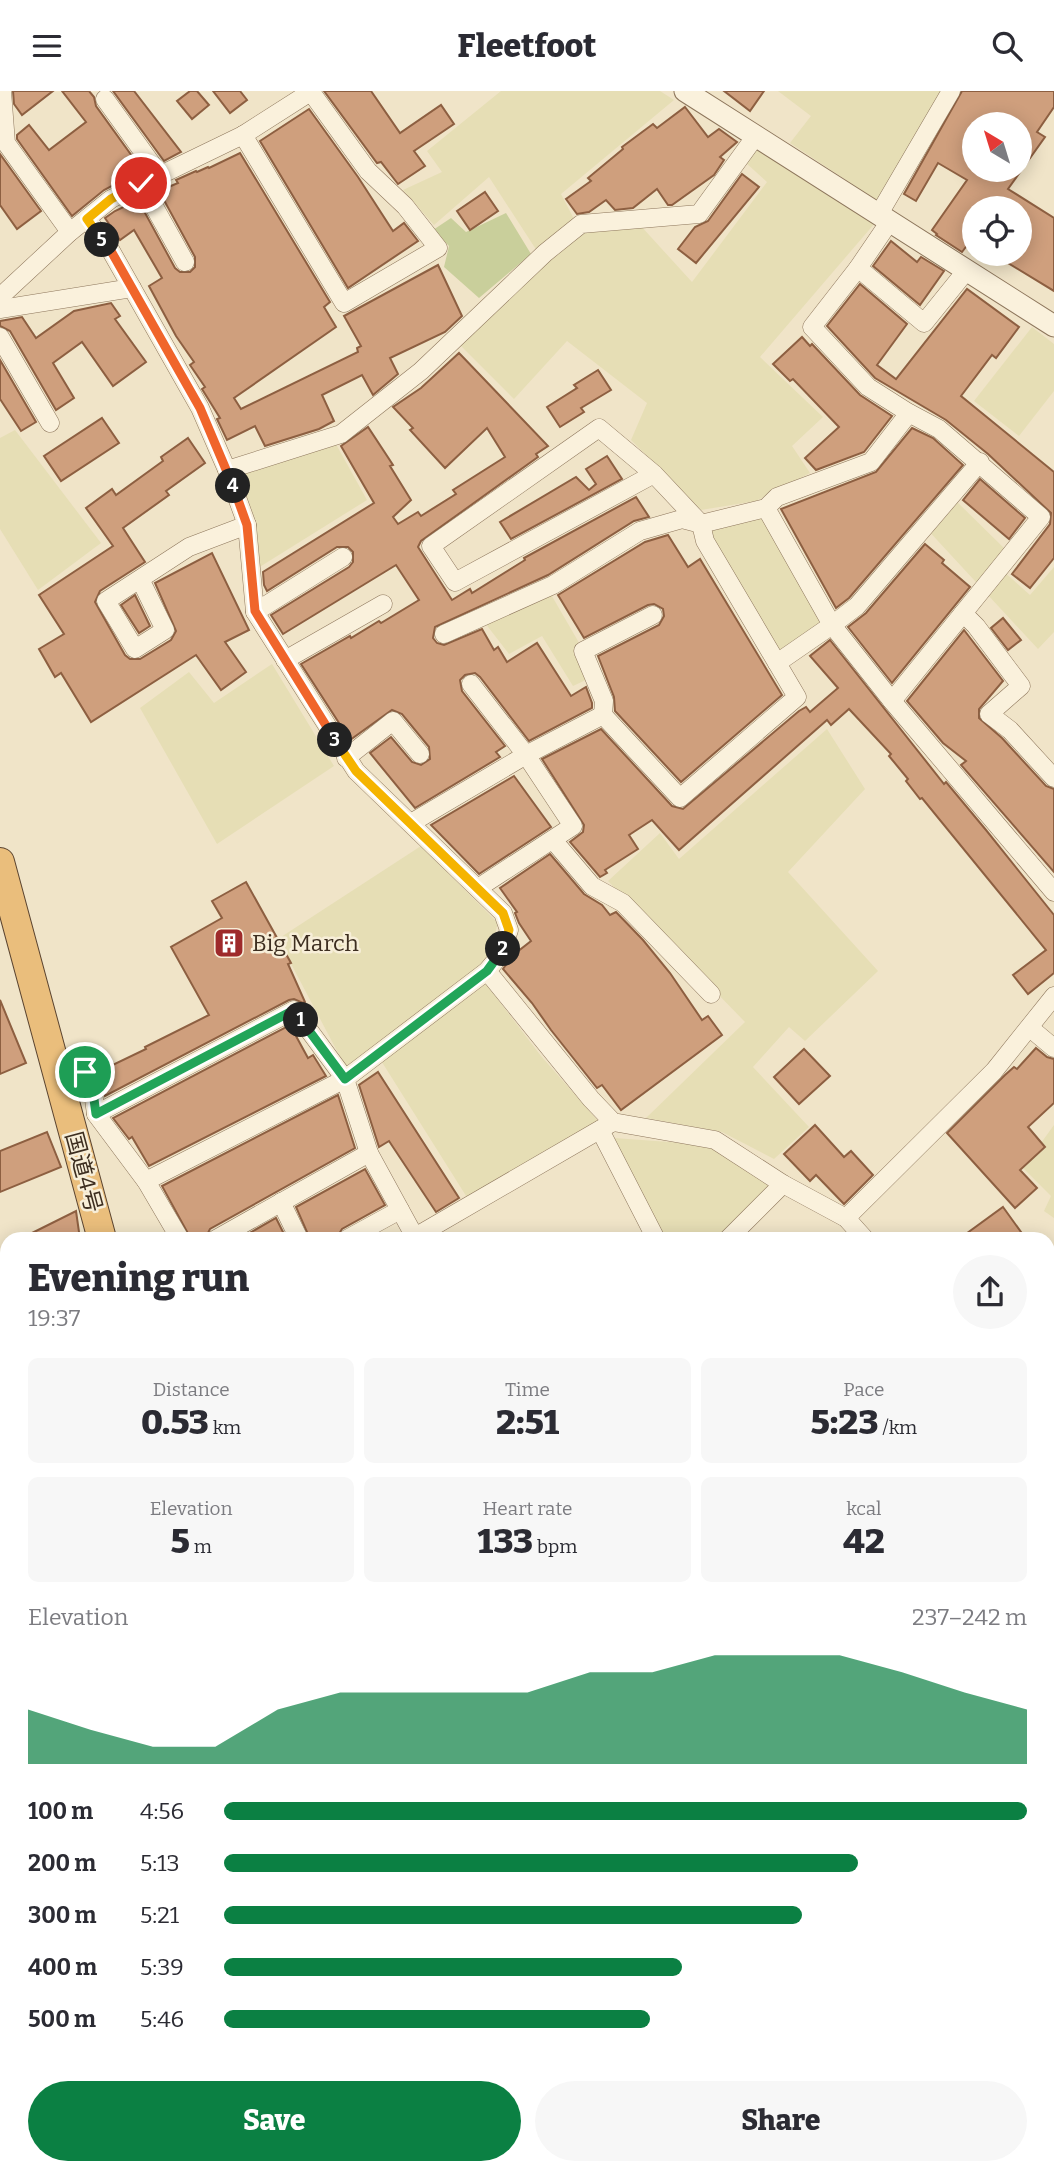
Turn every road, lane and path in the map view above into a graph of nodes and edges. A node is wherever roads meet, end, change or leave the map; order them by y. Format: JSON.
{"nodes":[{"id":1,"x":2,"y":91,"type":"edge"},
{"id":2,"x":685,"y":91,"type":"edge"},
{"id":3,"x":951,"y":91,"type":"edge"},
{"id":4,"x":312,"y":92,"type":"edge"},
{"id":5,"x":290,"y":96,"type":"edge"},
{"id":6,"x":105,"y":99,"type":"dead end"},
{"id":7,"x":243,"y":135,"type":"junction"},
{"id":8,"x":755,"y":137,"type":"junction"},
{"id":9,"x":159,"y":174,"type":"junction"},
{"id":10,"x":141,"y":183,"type":"junction"},
{"id":11,"x":885,"y":217,"type":"junction"},
{"id":12,"x":87,"y":219,"type":"junction"},
{"id":13,"x":70,"y":232,"type":"junction"},
{"id":14,"x":185,"y":262,"type":"dead end"},
{"id":15,"x":858,"y":268,"type":"junction"},
{"id":16,"x":966,"y":271,"type":"junction"},
{"id":17,"x":132,"y":288,"type":"junction"},
{"id":18,"x":0,"y":297,"type":"edge"},
{"id":19,"x":0,"y":309,"type":"edge"},
{"id":20,"x":1054,"y":326,"type":"edge"},
{"id":21,"x":0,"y":337,"type":"edge"},
{"id":22,"x":908,"y":413,"type":"junction"},
{"id":23,"x":50,"y":423,"type":"dead end"},
{"id":24,"x":980,"y":462,"type":"junction"},
{"id":25,"x":228,"y":470,"type":"junction"},
{"id":26,"x":654,"y":474,"type":"junction"},
{"id":27,"x":766,"y":508,"type":"junction"},
{"id":28,"x":701,"y":524,"type":"junction"},
{"id":29,"x":247,"y":525,"type":"junction"},
{"id":30,"x":343,"y":557,"type":"dead end"},
{"id":31,"x":140,"y":579,"type":"dead end"},
{"id":32,"x":383,"y":604,"type":"dead end"},
{"id":33,"x":255,"y":611,"type":"junction"},
{"id":34,"x":963,"y":613,"type":"junction"},
{"id":35,"x":653,"y":615,"type":"dead end"},
{"id":36,"x":832,"y":625,"type":"junction"},
{"id":37,"x":444,"y":634,"type":"dead end"},
{"id":38,"x":285,"y":660,"type":"junction"},
{"id":39,"x":777,"y":663,"type":"junction"},
{"id":40,"x":471,"y":684,"type":"dead end"},
{"id":41,"x":892,"y":701,"type":"junction"},
{"id":42,"x":603,"y":715,"type":"junction"},
{"id":43,"x":420,"y":754,"type":"dead end"},
{"id":44,"x":526,"y":755,"type":"junction"},
{"id":45,"x":346,"y":758,"type":"junction"},
{"id":46,"x":1054,"y":778,"type":"edge"},
{"id":47,"x":411,"y":823,"type":"junction"},
{"id":48,"x":553,"y":840,"type":"junction"},
{"id":49,"x":0,"y":862,"type":"edge"},
{"id":50,"x":478,"y":888,"type":"junction"},
{"id":51,"x":1054,"y":892,"type":"edge"},
{"id":52,"x":487,"y":971,"type":"junction"},
{"id":53,"x":711,"y":994,"type":"dead end"},
{"id":54,"x":1054,"y":996,"type":"edge"},
{"id":55,"x":1030,"y":1028,"type":"junction"},
{"id":56,"x":1054,"y":1048,"type":"edge"},
{"id":57,"x":345,"y":1079,"type":"junction"},
{"id":58,"x":59,"y":1081,"type":"junction"},
{"id":59,"x":96,"y":1114,"type":"junction"},
{"id":60,"x":606,"y":1126,"type":"junction"},
{"id":61,"x":369,"y":1153,"type":"junction"},
{"id":62,"x":146,"y":1181,"type":"junction"},
{"id":63,"x":783,"y":1184,"type":"junction"},
{"id":64,"x":281,"y":1202,"type":"junction"},
{"id":65,"x":400,"y":1210,"type":"junction"},
{"id":66,"x":846,"y":1218,"type":"junction"},
{"id":67,"x":100,"y":1232,"type":"edge"},
{"id":68,"x":176,"y":1232,"type":"edge"},
{"id":69,"x":228,"y":1232,"type":"edge"},
{"id":70,"x":296,"y":1232,"type":"edge"},
{"id":71,"x":360,"y":1232,"type":"edge"},
{"id":72,"x":413,"y":1232,"type":"edge"},
{"id":73,"x":426,"y":1232,"type":"edge"},
{"id":74,"x":653,"y":1232,"type":"edge"},
{"id":75,"x":735,"y":1232,"type":"edge"},
{"id":76,"x":859,"y":1232,"type":"edge"}],
"edges":[{"from":1,"to":13,"type":"street"},
{"from":2,"to":8,"type":"street"},
{"from":3,"to":11,"type":"street"},
{"from":4,"to":5,"type":"street"},
{"from":4,"to":7,"type":"street"},
{"from":5,"to":7,"type":"street"},
{"from":6,"to":9,"type":"street"},
{"from":7,"to":9,"type":"street"},
{"from":8,"to":11,"type":"street"},
{"from":8,"to":25,"type":"street"},
{"from":9,"to":10,"type":"street"},
{"from":10,"to":12,"type":"street"},
{"from":10,"to":14,"type":"street"},
{"from":11,"to":15,"type":"street"},
{"from":11,"to":16,"type":"street"},
{"from":12,"to":13,"type":"street"},
{"from":12,"to":17,"type":"street"},
{"from":13,"to":18,"type":"street"},
{"from":15,"to":16,"type":"street"},
{"from":15,"to":22,"type":"street"},
{"from":16,"to":20,"type":"street"},
{"from":17,"to":19,"type":"street"},
{"from":17,"to":25,"type":"street"},
{"from":21,"to":23,"type":"street"},
{"from":22,"to":24,"type":"street"},
{"from":22,"to":27,"type":"street"},
{"from":24,"to":34,"type":"street"},
{"from":24,"to":36,"type":"street"},
{"from":25,"to":29,"type":"street"},
{"from":26,"to":26,"type":"street"},
{"from":26,"to":28,"type":"street"},
{"from":27,"to":28,"type":"street"},
{"from":27,"to":36,"type":"street"},
{"from":28,"to":37,"type":"street"},
{"from":28,"to":39,"type":"street"},
{"from":29,"to":31,"type":"street"},
{"from":29,"to":33,"type":"street"},
{"from":30,"to":33,"type":"street"},
{"from":32,"to":38,"type":"street"},
{"from":33,"to":38,"type":"street"},
{"from":34,"to":41,"type":"street"},
{"from":34,"to":46,"type":"street"},
{"from":35,"to":42,"type":"street"},
{"from":36,"to":39,"type":"street"},
{"from":36,"to":41,"type":"street"},
{"from":38,"to":45,"type":"street"},
{"from":39,"to":42,"type":"street"},
{"from":40,"to":44,"type":"street"},
{"from":41,"to":51,"type":"street"},
{"from":42,"to":44,"type":"street"},
{"from":43,"to":45,"type":"street"},
{"from":44,"to":47,"type":"street"},
{"from":44,"to":48,"type":"street"},
{"from":45,"to":47,"type":"street"},
{"from":47,"to":50,"type":"street"},
{"from":48,"to":50,"type":"street"},
{"from":48,"to":53,"type":"street"},
{"from":49,"to":58,"type":"highway","name":"国道4号"},
{"from":50,"to":52,"type":"street"},
{"from":52,"to":57,"type":"street"},
{"from":52,"to":60,"type":"street"},
{"from":54,"to":55,"type":"street"},
{"from":55,"to":56,"type":"street"},
{"from":55,"to":66,"type":"street"},
{"from":57,"to":59,"type":"street"},
{"from":57,"to":61,"type":"street"},
{"from":57,"to":62,"type":"street"},
{"from":58,"to":59,"type":"street"},
{"from":58,"to":67,"type":"highway","name":"国道4号"},
{"from":59,"to":62,"type":"street"},
{"from":60,"to":63,"type":"street"},
{"from":60,"to":73,"type":"street"},
{"from":60,"to":74,"type":"street"},
{"from":61,"to":64,"type":"street"},
{"from":61,"to":65,"type":"street"},
{"from":62,"to":68,"type":"street"},
{"from":63,"to":66,"type":"street"},
{"from":63,"to":75,"type":"street"},
{"from":64,"to":69,"type":"street"},
{"from":64,"to":70,"type":"street"},
{"from":65,"to":71,"type":"street"},
{"from":65,"to":72,"type":"street"},
{"from":66,"to":76,"type":"street"}]}
